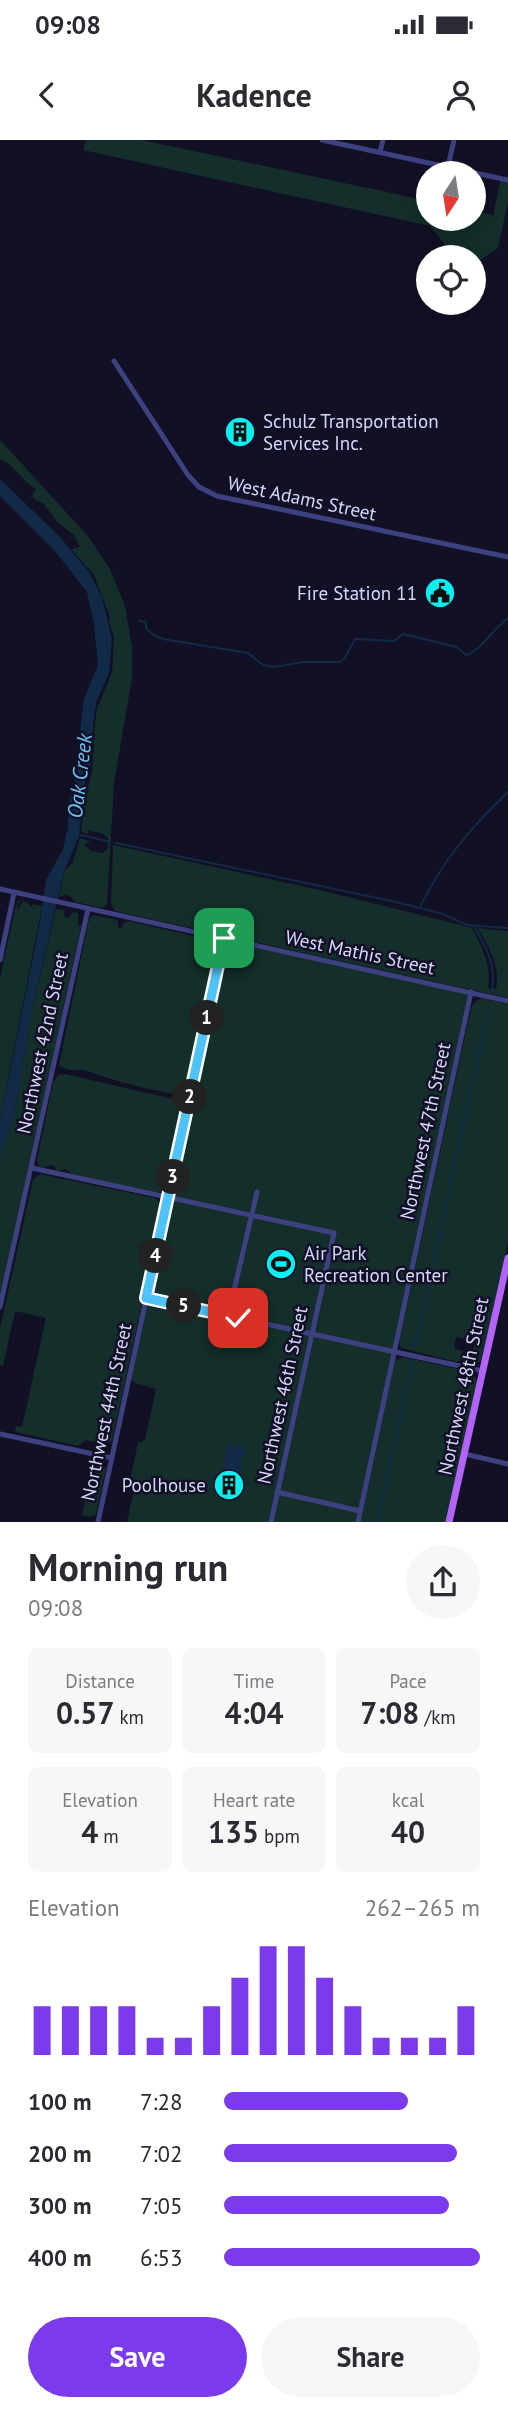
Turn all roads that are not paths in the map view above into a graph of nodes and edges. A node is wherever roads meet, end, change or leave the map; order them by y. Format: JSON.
{"nodes":[{"id":1,"x":322,"y":140,"type":"edge"},
{"id":2,"x":383,"y":140,"type":"edge"},
{"id":3,"x":454,"y":140,"type":"edge"},
{"id":4,"x":380,"y":152,"type":"junction"},
{"id":5,"x":421,"y":161,"type":"edge"},
{"id":6,"x":449,"y":161,"type":"edge"},
{"id":7,"x":486,"y":175,"type":"edge"},
{"id":8,"x":508,"y":180,"type":"edge"},
{"id":9,"x":114,"y":361,"type":"dead end"},
{"id":10,"x":508,"y":557,"type":"edge"},
{"id":11,"x":0,"y":889,"type":"edge"},
{"id":12,"x":14,"y":892,"type":"junction"},
{"id":13,"x":88,"y":909,"type":"junction"},
{"id":14,"x":224,"y":938,"type":"junction"},
{"id":15,"x":0,"y":960,"type":"edge"},
{"id":16,"x":471,"y":992,"type":"junction"},
{"id":17,"x":508,"y":1000,"type":"edge"},
{"id":18,"x":32,"y":1168,"type":"junction"},
{"id":19,"x":257,"y":1192,"type":"dead end"},
{"id":20,"x":169,"y":1198,"type":"junction"},
{"id":21,"x":251,"y":1215,"type":"junction"},
{"id":22,"x":508,"y":1258,"type":"edge"},
{"id":23,"x":146,"y":1298,"type":"junction"},
{"id":24,"x":0,"y":1307,"type":"edge"},
{"id":25,"x":229,"y":1316,"type":"junction"},
{"id":26,"x":311,"y":1334,"type":"junction"},
{"id":27,"x":395,"y":1351,"type":"junction"},
{"id":28,"x":483,"y":1371,"type":"junction"},
{"id":29,"x":0,"y":1433,"type":"edge"},
{"id":30,"x":464,"y":1454,"type":"junction"},
{"id":31,"x":112,"y":1458,"type":"junction"},
{"id":32,"x":508,"y":1464,"type":"edge"},
{"id":33,"x":277,"y":1492,"type":"junction"},
{"id":34,"x":360,"y":1511,"type":"junction"},
{"id":35,"x":98,"y":1522,"type":"edge"},
{"id":36,"x":271,"y":1522,"type":"edge"},
{"id":37,"x":358,"y":1522,"type":"edge"},
{"id":38,"x":449,"y":1522,"type":"edge"}],
"edges":[{"from":1,"to":4,"type":"street"},
{"from":2,"to":4,"type":"street"},
{"from":3,"to":6,"type":"street"},
{"from":4,"to":5,"type":"street"},
{"from":7,"to":8,"type":"street"},
{"from":9,"to":10,"type":"street","name":"West Adams Street"},
{"from":11,"to":12,"type":"street","name":"West Mathis Street"},
{"from":12,"to":13,"type":"street","name":"West Mathis Street"},
{"from":12,"to":15,"type":"street"},
{"from":13,"to":14,"type":"street","name":"West Mathis Street"},
{"from":13,"to":18,"type":"street","name":"Northwest 42nd Street"},
{"from":14,"to":16,"type":"street","name":"West Mathis Street"},
{"from":14,"to":20,"type":"street","name":"Northwest 44th Street"},
{"from":16,"to":17,"type":"street","name":"West Mathis Street"},
{"from":16,"to":27,"type":"street","name":"Northwest 47th Street"},
{"from":18,"to":20,"type":"street"},
{"from":18,"to":24,"type":"street","name":"Northwest 42nd Street"},
{"from":19,"to":21,"type":"street"},
{"from":20,"to":21,"type":"street"},
{"from":20,"to":23,"type":"street","name":"Northwest 44th Street"},
{"from":21,"to":25,"type":"street"},
{"from":21,"to":26,"type":"street","name":"Northwest 46th Street"},
{"from":22,"to":28,"type":"main road","name":"Northwest 48th Street"},
{"from":23,"to":25,"type":"street"},
{"from":23,"to":31,"type":"street","name":"Northwest 44th Street"},
{"from":25,"to":26,"type":"street"},
{"from":26,"to":27,"type":"street"},
{"from":26,"to":33,"type":"street","name":"Northwest 46th Street"},
{"from":27,"to":28,"type":"street"},
{"from":27,"to":34,"type":"street","name":"Northwest 47th Street"},
{"from":28,"to":30,"type":"main road","name":"Northwest 48th Street"},
{"from":29,"to":31,"type":"street"},
{"from":30,"to":32,"type":"street"},
{"from":30,"to":38,"type":"main road","name":"Northwest 48th Street"},
{"from":31,"to":35,"type":"street","name":"Northwest 44th Street"},
{"from":33,"to":34,"type":"street"},
{"from":33,"to":36,"type":"street","name":"Northwest 46th Street"},
{"from":34,"to":37,"type":"street","name":"Northwest 47th Street"}]}
